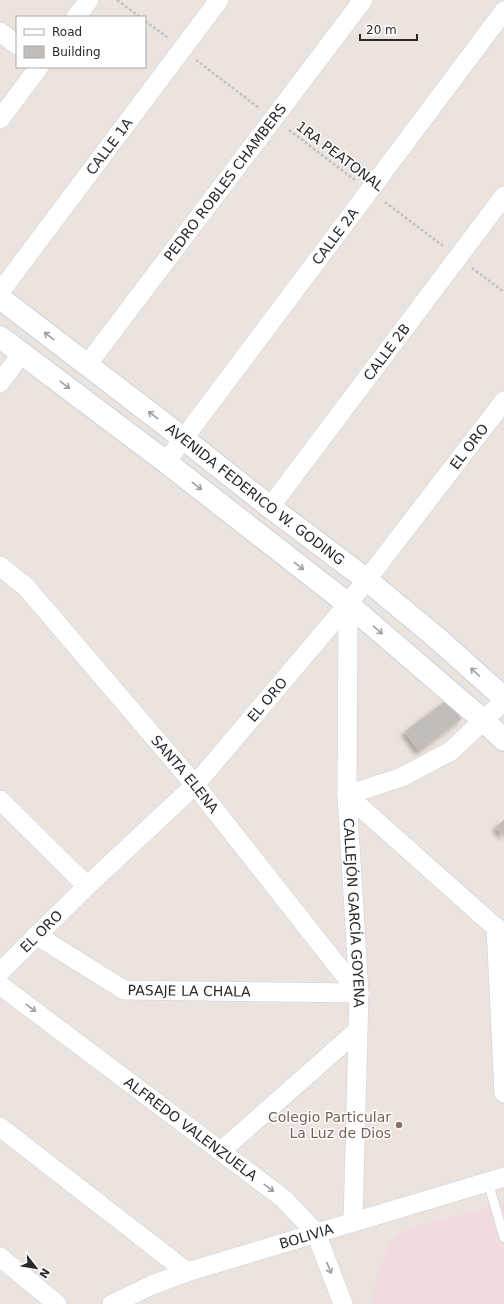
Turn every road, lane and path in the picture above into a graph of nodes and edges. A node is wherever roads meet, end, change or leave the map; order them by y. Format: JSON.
{"nodes":[{"id":1,"x":89,"y":0,"type":"edge"},
{"id":2,"x":118,"y":0,"type":"edge"},
{"id":3,"x":219,"y":0,"type":"edge"},
{"id":4,"x":363,"y":0,"type":"edge"},
{"id":5,"x":504,"y":12,"type":"edge"},
{"id":6,"x":77,"y":16,"type":"edge"},
{"id":7,"x":139,"y":16,"type":"edge"},
{"id":8,"x":146,"y":22,"type":"edge"},
{"id":9,"x":0,"y":32,"type":"edge"},
{"id":10,"x":16,"y":44,"type":"edge"},
{"id":11,"x":182,"y":49,"type":"junction"},
{"id":12,"x":38,"y":68,"type":"edge"},
{"id":13,"x":0,"y":118,"type":"edge"},
{"id":14,"x":274,"y":118,"type":"junction"},
{"id":15,"x":370,"y":191,"type":"junction"},
{"id":16,"x":504,"y":196,"type":"edge"},
{"id":17,"x":457,"y":257,"type":"junction"},
{"id":18,"x":0,"y":292,"type":"edge"},
{"id":19,"x":504,"y":292,"type":"edge"},
{"id":20,"x":0,"y":298,"type":"edge"},
{"id":21,"x":0,"y":337,"type":"edge"},
{"id":22,"x":22,"y":353,"type":"junction"},
{"id":23,"x":87,"y":365,"type":"junction"},
{"id":24,"x":0,"y":383,"type":"edge"},
{"id":25,"x":504,"y":401,"type":"edge"},
{"id":26,"x":184,"y":439,"type":"junction"},
{"id":27,"x":166,"y":462,"type":"junction"},
{"id":28,"x":270,"y":507,"type":"junction"},
{"id":29,"x":0,"y":566,"type":"edge"},
{"id":30,"x":367,"y":580,"type":"junction"},
{"id":31,"x":348,"y":604,"type":"junction"},
{"id":32,"x":504,"y":699,"type":"edge"},
{"id":33,"x":484,"y":721,"type":"junction"},
{"id":34,"x":504,"y":740,"type":"edge"},
{"id":35,"x":195,"y":785,"type":"junction"},
{"id":36,"x":347,"y":795,"type":"junction"},
{"id":37,"x":0,"y":800,"type":"edge"},
{"id":38,"x":87,"y":886,"type":"junction"},
{"id":39,"x":500,"y":931,"type":"edge"},
{"id":40,"x":36,"y":935,"type":"junction"},
{"id":41,"x":0,"y":972,"type":"edge"},
{"id":42,"x":0,"y":985,"type":"edge"},
{"id":43,"x":359,"y":992,"type":"junction"},
{"id":44,"x":358,"y":1030,"type":"junction"},
{"id":45,"x":504,"y":1093,"type":"edge"},
{"id":46,"x":0,"y":1127,"type":"edge"},
{"id":47,"x":221,"y":1150,"type":"junction"},
{"id":48,"x":496,"y":1180,"type":"edge"},
{"id":49,"x":353,"y":1222,"type":"junction"},
{"id":50,"x":316,"y":1233,"type":"junction"},
{"id":51,"x":504,"y":1237,"type":"edge"},
{"id":52,"x":0,"y":1257,"type":"edge"},
{"id":53,"x":187,"y":1272,"type":"junction"},
{"id":54,"x":57,"y":1304,"type":"edge"},
{"id":55,"x":112,"y":1304,"type":"edge"},
{"id":56,"x":343,"y":1304,"type":"edge"}],
"edges":[{"from":1,"to":6,"type":"street"},
{"from":2,"to":7,"type":"path"},
{"from":3,"to":11,"type":"street","name":"CALLE 1A"},
{"from":4,"to":14,"type":"street","name":"PEDRO ROBLES CHAMBERS"},
{"from":5,"to":15,"type":"street","name":"CALLE 2A"},
{"from":8,"to":11,"type":"path","name":"1RA PEATONAL"},
{"from":9,"to":10,"type":"street"},
{"from":11,"to":14,"type":"path","name":"1RA PEATONAL"},
{"from":11,"to":18,"type":"street","name":"CALLE 1A"},
{"from":12,"to":13,"type":"street"},
{"from":14,"to":15,"type":"path","name":"1RA PEATONAL"},
{"from":14,"to":23,"type":"street","name":"PEDRO ROBLES CHAMBERS"},
{"from":15,"to":17,"type":"path","name":"1RA PEATONAL"},
{"from":15,"to":26,"type":"street","name":"CALLE 2A"},
{"from":16,"to":17,"type":"street","name":"CALLE 2B"},
{"from":17,"to":19,"type":"path","name":"1RA PEATONAL"},
{"from":17,"to":28,"type":"street","name":"CALLE 2B"},
{"from":23,"to":20,"type":"street","name":"AVENIDA FEDERICO W. GODING","one_way":true},
{"from":21,"to":22,"type":"street","name":"AVENIDA FEDERICO W. GODING"},
{"from":22,"to":24,"type":"street"},
{"from":22,"to":27,"type":"street","name":"AVENIDA FEDERICO W. GODING","one_way":true},
{"from":26,"to":23,"type":"street","name":"AVENIDA FEDERICO W. GODING","one_way":true},
{"from":25,"to":30,"type":"street","name":"EL ORO"},
{"from":26,"to":27,"type":"street","name":"CALLE 2A"},
{"from":26,"to":28,"type":"street","name":"AVENIDA FEDERICO W. GODING"},
{"from":27,"to":31,"type":"street","name":"AVENIDA FEDERICO W. GODING","one_way":true},
{"from":28,"to":30,"type":"street","name":"AVENIDA FEDERICO W. GODING"},
{"from":29,"to":35,"type":"street","name":"SANTA ELENA"},
{"from":30,"to":31,"type":"street","name":"EL ORO"},
{"from":32,"to":30,"type":"street","name":"AVENIDA FEDERICO W. GODING","one_way":true},
{"from":31,"to":33,"type":"street","one_way":true},
{"from":31,"to":35,"type":"street","name":"EL ORO"},
{"from":31,"to":36,"type":"street","name":"CALLEJÓN GARCÍA GOYENA"},
{"from":32,"to":33,"type":"street"},
{"from":33,"to":34,"type":"street"},
{"from":33,"to":36,"type":"street"},
{"from":35,"to":38,"type":"street","name":"EL ORO"},
{"from":35,"to":43,"type":"street","name":"SANTA ELENA"},
{"from":36,"to":39,"type":"street"},
{"from":36,"to":43,"type":"street","name":"CALLEJÓN GARCÍA GOYENA"},
{"from":37,"to":38,"type":"street"},
{"from":38,"to":40,"type":"street","name":"EL ORO"},
{"from":39,"to":45,"type":"street"},
{"from":40,"to":41,"type":"street","name":"EL ORO"},
{"from":40,"to":43,"type":"street","name":"PASAJE LA CHALA"},
{"from":42,"to":47,"type":"street","name":"ALFREDO VALENZUELA","one_way":true},
{"from":43,"to":44,"type":"street","name":"CALLEJÓN GARCÍA GOYENA"},
{"from":44,"to":47,"type":"street"},
{"from":44,"to":49,"type":"street","name":"CALLEJÓN GARCÍA GOYENA"},
{"from":46,"to":53,"type":"street"},
{"from":47,"to":50,"type":"street","name":"ALFREDO VALENZUELA","one_way":true},
{"from":48,"to":49,"type":"street","name":"BOLIVIA"},
{"from":48,"to":51,"type":"lane"},
{"from":49,"to":50,"type":"street","name":"BOLIVIA"},
{"from":50,"to":53,"type":"street","name":"BOLIVIA"},
{"from":50,"to":56,"type":"street","name":"ALFREDO VALENZUELA","one_way":true},
{"from":52,"to":54,"type":"street"},
{"from":53,"to":55,"type":"street","name":"BOLIVIA"}]}
